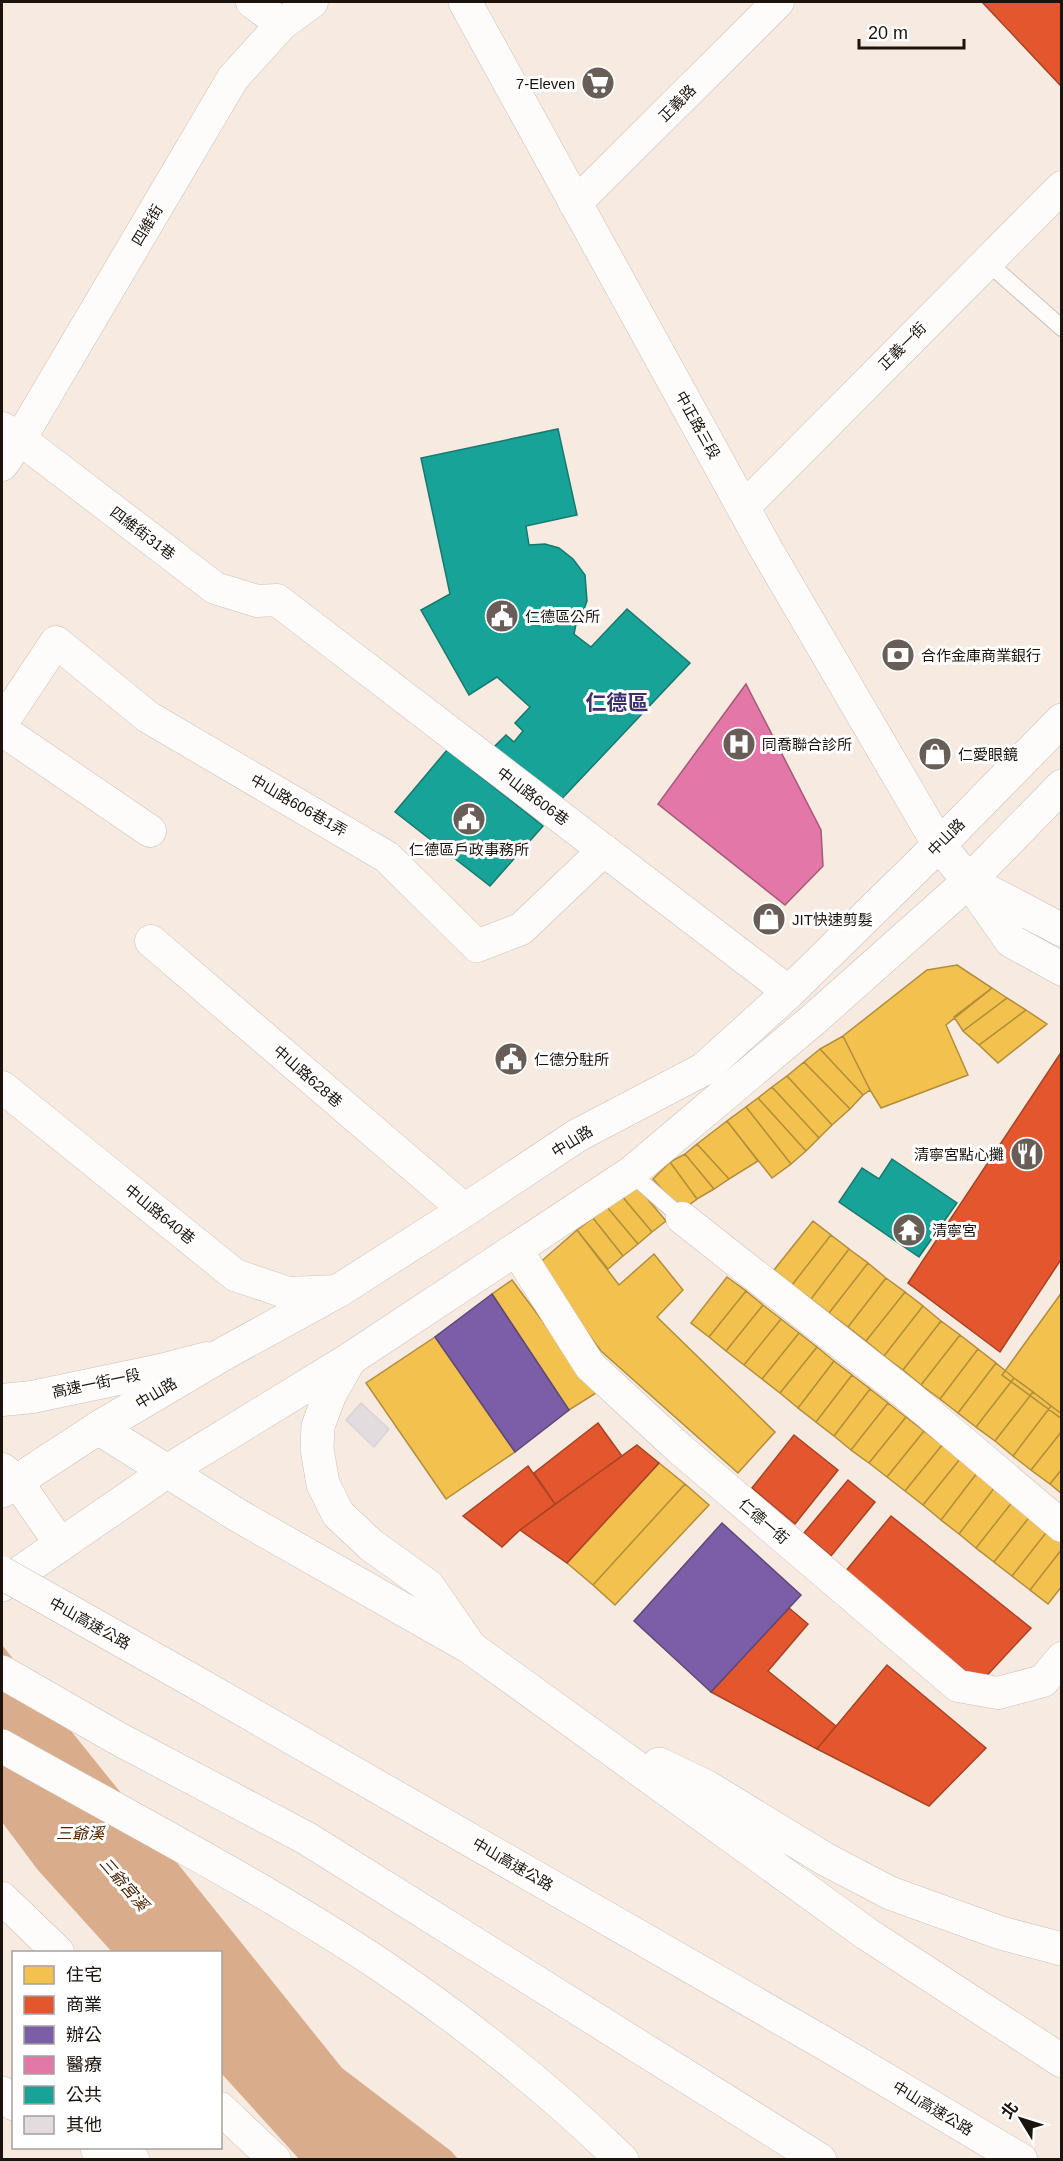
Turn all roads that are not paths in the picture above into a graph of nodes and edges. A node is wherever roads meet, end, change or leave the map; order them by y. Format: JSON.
{"nodes":[{"id":1,"x":252,"y":2,"type":"edge"},
{"id":2,"x":312,"y":2,"type":"edge"},
{"id":3,"x":465,"y":2,"type":"edge"},
{"id":4,"x":778,"y":2,"type":"edge"},
{"id":5,"x":282,"y":24,"type":"junction"},
{"id":6,"x":1062,"y":187,"type":"edge"},
{"id":7,"x":575,"y":204,"type":"junction"},
{"id":8,"x":986,"y":261,"type":"junction"},
{"id":9,"x":1062,"y":328,"type":"edge"},
{"id":10,"x":11,"y":434,"type":"edge"},
{"id":11,"x":2,"y":465,"type":"edge"},
{"id":12,"x":744,"y":507,"type":"junction"},
{"id":13,"x":277,"y":600,"type":"joint"},
{"id":14,"x":1062,"y":720,"type":"edge"},
{"id":15,"x":2,"y":723,"type":"edge"},
{"id":16,"x":2,"y":730,"type":"edge"},
{"id":17,"x":1062,"y":786,"type":"edge"},
{"id":18,"x":150,"y":831,"type":"dead end"},
{"id":19,"x":939,"y":845,"type":"junction"},
{"id":20,"x":604,"y":850,"type":"junction"},
{"id":21,"x":969,"y":881,"type":"junction"},
{"id":22,"x":1062,"y":930,"type":"edge"},
{"id":23,"x":151,"y":941,"type":"dead end"},
{"id":24,"x":1062,"y":969,"type":"edge"},
{"id":25,"x":789,"y":992,"type":"junction"},
{"id":26,"x":2,"y":1087,"type":"edge"},
{"id":27,"x":631,"y":1173,"type":"junction"},
{"id":28,"x":465,"y":1210,"type":"junction"},
{"id":29,"x":682,"y":1218,"type":"joint"},
{"id":30,"x":516,"y":1249,"type":"junction"},
{"id":31,"x":338,"y":1291,"type":"junction"},
{"id":32,"x":225,"y":1353,"type":"junction"},
{"id":33,"x":350,"y":1359,"type":"junction"},
{"id":34,"x":2,"y":1400,"type":"edge"},
{"id":35,"x":98,"y":1428,"type":"junction"},
{"id":36,"x":169,"y":1470,"type":"junction"},
{"id":37,"x":6,"y":1480,"type":"edge"},
{"id":38,"x":1062,"y":1526,"type":"edge"},
{"id":39,"x":61,"y":1545,"type":"junction"},
{"id":40,"x":2,"y":1573,"type":"edge"},
{"id":41,"x":2,"y":1585,"type":"edge"},
{"id":42,"x":471,"y":1648,"type":"junction"},
{"id":43,"x":1062,"y":1658,"type":"edge"},
{"id":44,"x":2,"y":1672,"type":"edge"},
{"id":45,"x":583,"y":1727,"type":"junction"},
{"id":46,"x":2,"y":1746,"type":"edge"},
{"id":47,"x":2,"y":1898,"type":"edge"},
{"id":48,"x":1062,"y":1949,"type":"edge"},
{"id":49,"x":56,"y":1951,"type":"edge"},
{"id":50,"x":1062,"y":2061,"type":"edge"},
{"id":51,"x":222,"y":2110,"type":"edge"},
{"id":52,"x":100,"y":2149,"type":"edge"},
{"id":53,"x":133,"y":2160,"type":"edge"},
{"id":54,"x":275,"y":2160,"type":"edge"},
{"id":55,"x":622,"y":2160,"type":"edge"},
{"id":56,"x":820,"y":2160,"type":"edge"},
{"id":57,"x":1021,"y":2160,"type":"edge"}],
"edges":[{"from":1,"to":5,"type":"street"},
{"from":2,"to":5,"type":"street","name":"四維街"},
{"from":3,"to":7,"type":"main road","name":"中正路三段"},
{"from":4,"to":7,"type":"street","name":"正義路"},
{"from":5,"to":10,"type":"street","name":"四維街"},
{"from":6,"to":8,"type":"street","name":"正義一街"},
{"from":7,"to":12,"type":"main road","name":"中正路三段"},
{"from":8,"to":9,"type":"lane"},
{"from":8,"to":12,"type":"street","name":"正義一街"},
{"from":10,"to":11,"type":"street","name":"四維街"},
{"from":10,"to":13,"type":"street","name":"四維街31巷"},
{"from":12,"to":19,"type":"main road","name":"中正路三段"},
{"from":13,"to":20,"type":"street","name":"中山路606巷"},
{"from":14,"to":19,"type":"main road","name":"中山路"},
{"from":15,"to":20,"type":"street","name":"中山路606巷1弄"},
{"from":16,"to":18,"type":"street"},
{"from":17,"to":21,"type":"main road"},
{"from":19,"to":21,"type":"main road","name":"中正路三段"},
{"from":19,"to":25,"type":"main road","name":"中山路"},
{"from":20,"to":25,"type":"street","name":"中山路606巷"},
{"from":21,"to":22,"type":"main road"},
{"from":21,"to":24,"type":"main road","name":"中正路三段"},
{"from":21,"to":27,"type":"main road"},
{"from":23,"to":28,"type":"street","name":"中山路628巷"},
{"from":25,"to":28,"type":"main road","name":"中山路"},
{"from":26,"to":31,"type":"street","name":"中山路640巷"},
{"from":27,"to":29,"type":"lane"},
{"from":27,"to":30,"type":"main road"},
{"from":28,"to":31,"type":"main road","name":"中山路"},
{"from":29,"to":38,"type":"street"},
{"from":30,"to":33,"type":"main road"},
{"from":30,"to":43,"type":"street","name":"仁德一街"},
{"from":31,"to":32,"type":"main road","name":"中山路"},
{"from":32,"to":34,"type":"street","name":"高速一街一段"},
{"from":32,"to":35,"type":"main road","name":"中山路"},
{"from":33,"to":36,"type":"main road"},
{"from":33,"to":42,"type":"main road"},
{"from":35,"to":36,"type":"main road"},
{"from":35,"to":37,"type":"main road","name":"中山路"},
{"from":36,"to":39,"type":"main road"},
{"from":36,"to":42,"type":"main road"},
{"from":37,"to":39,"type":"street"},
{"from":39,"to":41,"type":"main road"},
{"from":40,"to":57,"type":"main road","name":"中山高速公路","bridge":true},
{"from":42,"to":45,"type":"main road"},
{"from":44,"to":56,"type":"main road"},
{"from":45,"to":48,"type":"main road"},
{"from":45,"to":50,"type":"main road"},
{"from":46,"to":55,"type":"main road"},
{"from":47,"to":49,"type":"street"},
{"from":51,"to":54,"type":"street"},
{"from":52,"to":53,"type":"main road"}]}
